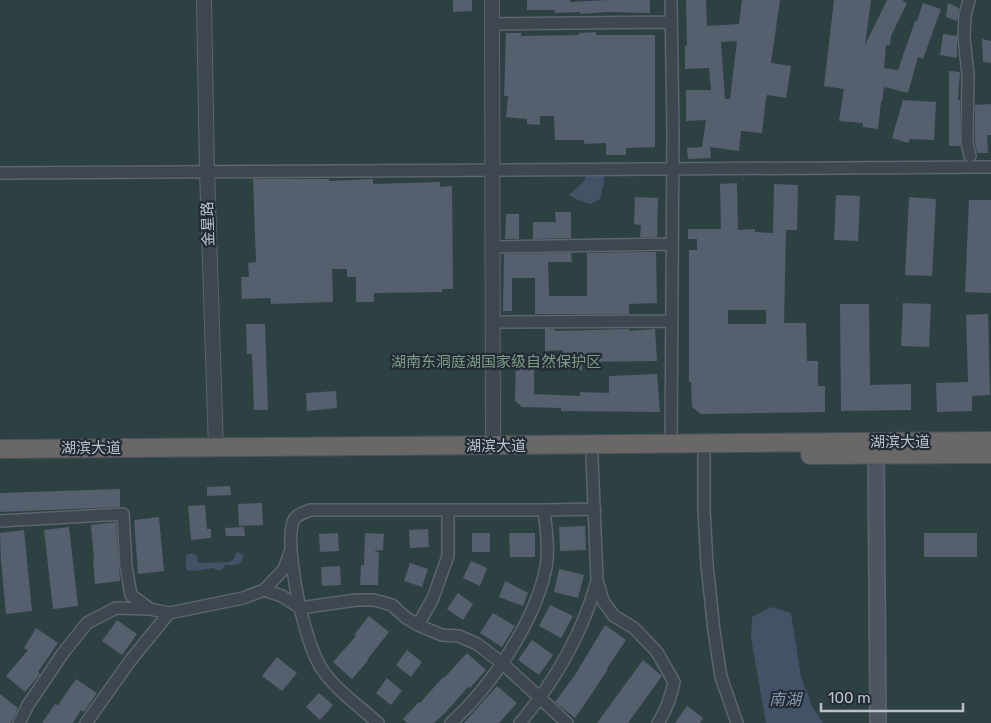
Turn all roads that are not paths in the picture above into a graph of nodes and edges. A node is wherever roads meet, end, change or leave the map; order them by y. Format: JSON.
{"nodes":[{"id":1,"x":204,"y":0,"type":"edge"},
{"id":2,"x":492,"y":0,"type":"edge"},
{"id":3,"x":671,"y":0,"type":"edge"},
{"id":4,"x":969,"y":0,"type":"edge"},
{"id":5,"x":671,"y":22,"type":"junction"},
{"id":6,"x":492,"y":24,"type":"junction"},
{"id":7,"x":970,"y":156,"type":"dead end"},
{"id":8,"x":991,"y":167,"type":"edge"},
{"id":9,"x":492,"y":169,"type":"junction"},
{"id":10,"x":672,"y":169,"type":"junction"},
{"id":11,"x":207,"y":171,"type":"junction"},
{"id":12,"x":0,"y":173,"type":"edge"},
{"id":13,"x":672,"y":244,"type":"junction"},
{"id":14,"x":492,"y":247,"type":"junction"},
{"id":15,"x":672,"y":320,"type":"junction"},
{"id":16,"x":492,"y":322,"type":"junction"},
{"id":17,"x":991,"y":441,"type":"edge"},
{"id":18,"x":671,"y":444,"type":"junction"},
{"id":19,"x":493,"y":446,"type":"junction"},
{"id":20,"x":216,"y":448,"type":"junction"},
{"id":21,"x":0,"y":449,"type":"edge"},
{"id":22,"x":991,"y":454,"type":"edge"},
{"id":23,"x":876,"y":455,"type":"junction"},
{"id":24,"x":704,"y":456,"type":"junction"},
{"id":25,"x":592,"y":457,"type":"junction"},
{"id":26,"x":0,"y":461,"type":"edge"},
{"id":27,"x":594,"y":509,"type":"junction"},
{"id":28,"x":544,"y":510,"type":"junction"},
{"id":29,"x":448,"y":511,"type":"junction"},
{"id":30,"x":0,"y":521,"type":"edge"},
{"id":31,"x":292,"y":545,"type":"junction"},
{"id":32,"x":598,"y":580,"type":"junction"},
{"id":33,"x":264,"y":590,"type":"junction"},
{"id":34,"x":300,"y":608,"type":"junction"},
{"id":35,"x":150,"y":609,"type":"junction"},
{"id":36,"x":169,"y":613,"type":"junction"},
{"id":37,"x":418,"y":625,"type":"junction"},
{"id":38,"x":502,"y":663,"type":"junction"},
{"id":39,"x":540,"y":699,"type":"junction"},
{"id":40,"x":19,"y":723,"type":"edge"},
{"id":41,"x":86,"y":723,"type":"edge"},
{"id":42,"x":378,"y":723,"type":"edge"},
{"id":43,"x":451,"y":723,"type":"edge"},
{"id":44,"x":520,"y":723,"type":"edge"},
{"id":45,"x":567,"y":723,"type":"edge"},
{"id":46,"x":658,"y":723,"type":"edge"},
{"id":47,"x":737,"y":723,"type":"edge"},
{"id":48,"x":878,"y":723,"type":"edge"}],
"edges":[{"from":1,"to":11,"type":"street","name":"金星路"},
{"from":2,"to":6,"type":"street"},
{"from":3,"to":5,"type":"street"},
{"from":4,"to":7,"type":"street"},
{"from":5,"to":6,"type":"street"},
{"from":5,"to":10,"type":"street"},
{"from":6,"to":9,"type":"street"},
{"from":8,"to":10,"type":"street"},
{"from":9,"to":10,"type":"street"},
{"from":9,"to":11,"type":"street"},
{"from":9,"to":14,"type":"street"},
{"from":10,"to":13,"type":"street"},
{"from":11,"to":12,"type":"street"},
{"from":11,"to":20,"type":"street","name":"金星路"},
{"from":13,"to":14,"type":"street"},
{"from":13,"to":15,"type":"street"},
{"from":14,"to":16,"type":"street"},
{"from":15,"to":16,"type":"street"},
{"from":15,"to":18,"type":"street"},
{"from":16,"to":19,"type":"street"},
{"from":17,"to":18,"type":"highway","name":"湖滨大道"},
{"from":18,"to":19,"type":"highway","name":"湖滨大道"},
{"from":19,"to":20,"type":"highway","name":"湖滨大道"},
{"from":20,"to":21,"type":"highway","name":"湖滨大道"},
{"from":22,"to":23,"type":"highway","name":"湖滨大道"},
{"from":23,"to":24,"type":"highway","name":"湖滨大道"},
{"from":23,"to":48,"type":"main road"},
{"from":24,"to":25,"type":"highway","name":"湖滨大道"},
{"from":24,"to":47,"type":"street"},
{"from":25,"to":26,"type":"highway","name":"湖滨大道"},
{"from":25,"to":27,"type":"street"},
{"from":27,"to":28,"type":"street"},
{"from":27,"to":32,"type":"street"},
{"from":28,"to":29,"type":"street"},
{"from":28,"to":38,"type":"street"},
{"from":29,"to":31,"type":"street"},
{"from":29,"to":37,"type":"street"},
{"from":30,"to":35,"type":"street"},
{"from":31,"to":33,"type":"street"},
{"from":31,"to":34,"type":"street"},
{"from":32,"to":39,"type":"street"},
{"from":32,"to":46,"type":"street"},
{"from":33,"to":34,"type":"street"},
{"from":33,"to":36,"type":"street"},
{"from":34,"to":37,"type":"street"},
{"from":34,"to":42,"type":"street"},
{"from":35,"to":36,"type":"street"},
{"from":35,"to":40,"type":"street"},
{"from":36,"to":41,"type":"street"},
{"from":37,"to":38,"type":"street"},
{"from":38,"to":39,"type":"street"},
{"from":38,"to":43,"type":"street"},
{"from":39,"to":44,"type":"street"},
{"from":39,"to":45,"type":"street"}]}
